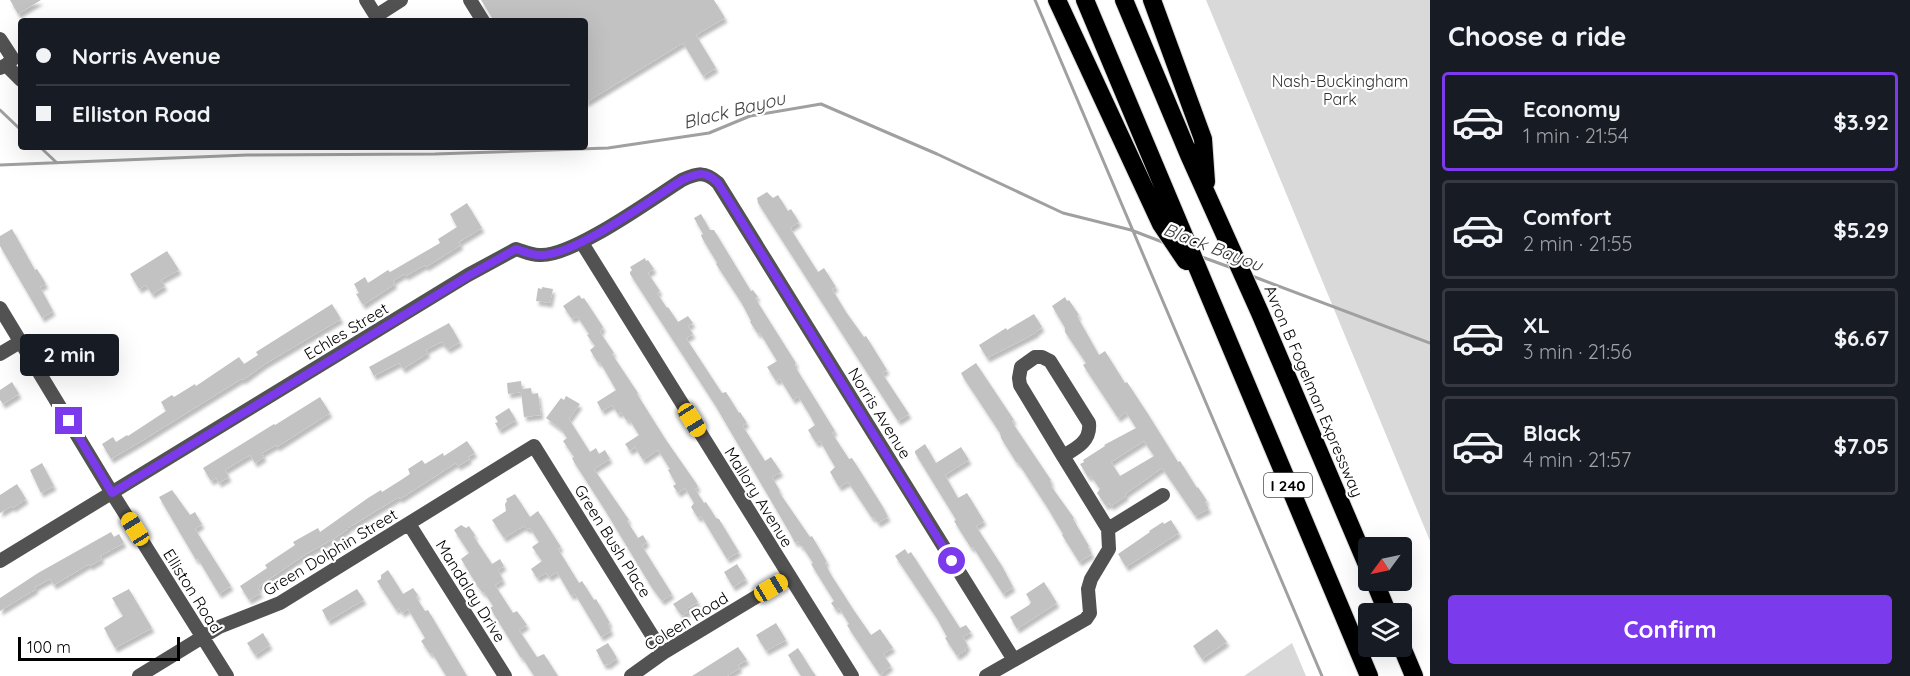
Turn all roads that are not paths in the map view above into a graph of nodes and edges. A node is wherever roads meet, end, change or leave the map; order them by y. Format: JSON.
{"nodes":[{"id":1,"x":366,"y":0,"type":"edge"},
{"id":2,"x":400,"y":0,"type":"edge"},
{"id":3,"x":470,"y":0,"type":"edge"},
{"id":4,"x":1057,"y":0,"type":"edge"},
{"id":5,"x":1085,"y":0,"type":"edge"},
{"id":6,"x":1124,"y":0,"type":"edge"},
{"id":7,"x":1152,"y":0,"type":"edge"},
{"id":8,"x":377,"y":18,"type":"edge"},
{"id":9,"x":481,"y":18,"type":"edge"},
{"id":10,"x":0,"y":39,"type":"edge"},
{"id":11,"x":3,"y":67,"type":"edge"},
{"id":12,"x":18,"y":78,"type":"edge"},
{"id":13,"x":718,"y":183,"type":"joint"},
{"id":14,"x":1207,"y":193,"type":"junction"},
{"id":15,"x":582,"y":243,"type":"junction"},
{"id":16,"x":1208,"y":294,"type":"junction"},
{"id":17,"x":0,"y":308,"type":"edge"},
{"id":18,"x":21,"y":342,"type":"junction"},
{"id":19,"x":0,"y":354,"type":"edge"},
{"id":20,"x":534,"y":446,"type":"joint"},
{"id":21,"x":1063,"y":456,"type":"junction"},
{"id":22,"x":112,"y":493,"type":"junction"},
{"id":23,"x":1163,"y":495,"type":"dead end"},
{"id":24,"x":409,"y":524,"type":"junction"},
{"id":25,"x":1108,"y":529,"type":"junction"},
{"id":26,"x":1358,"y":543,"type":"edge"},
{"id":27,"x":0,"y":561,"type":"edge"},
{"id":28,"x":789,"y":577,"type":"junction"},
{"id":29,"x":203,"y":637,"type":"junction"},
{"id":30,"x":663,"y":654,"type":"junction"},
{"id":31,"x":1406,"y":657,"type":"edge"},
{"id":32,"x":1014,"y":660,"type":"junction"},
{"id":33,"x":139,"y":676,"type":"edge"},
{"id":34,"x":227,"y":676,"type":"edge"},
{"id":35,"x":506,"y":676,"type":"edge"},
{"id":36,"x":632,"y":676,"type":"edge"},
{"id":37,"x":852,"y":676,"type":"edge"},
{"id":38,"x":986,"y":676,"type":"edge"},
{"id":39,"x":1369,"y":676,"type":"edge"},
{"id":40,"x":1414,"y":676,"type":"edge"}],
"edges":[{"from":1,"to":8,"type":"street"},
{"from":2,"to":8,"type":"street"},
{"from":3,"to":9,"type":"street"},
{"from":4,"to":16,"type":"highway"},
{"from":5,"to":16,"type":"highway","number":"I 240"},
{"from":6,"to":14,"type":"highway","name":"Avron B Fogelman Expressway","number":"I 240"},
{"from":7,"to":14,"type":"highway"},
{"from":10,"to":11,"type":"street"},
{"from":11,"to":12,"type":"street"},
{"from":13,"to":15,"type":"street","name":"Echles Street"},
{"from":13,"to":32,"type":"street","name":"Norris Avenue"},
{"from":14,"to":26,"type":"highway","name":"Avron B Fogelman Expressway","number":"I 240"},
{"from":15,"to":22,"type":"street","name":"Echles Street"},
{"from":15,"to":28,"type":"street","name":"Mallory Avenue"},
{"from":16,"to":39,"type":"highway","number":"I 240"},
{"from":17,"to":18,"type":"street","name":"Elliston Road"},
{"from":18,"to":19,"type":"street"},
{"from":18,"to":22,"type":"street","name":"Elliston Road"},
{"from":20,"to":24,"type":"street","name":"Green Dolphin Street"},
{"from":20,"to":30,"type":"street","name":"Green Bush Place"},
{"from":21,"to":21,"type":"street"},
{"from":21,"to":25,"type":"street"},
{"from":22,"to":27,"type":"street","name":"Echles Street"},
{"from":22,"to":29,"type":"street","name":"Elliston Road"},
{"from":23,"to":25,"type":"street"},
{"from":24,"to":29,"type":"street","name":"Green Dolphin Street"},
{"from":24,"to":35,"type":"street","name":"Mandalay Drive"},
{"from":25,"to":32,"type":"street"},
{"from":28,"to":30,"type":"street","name":"Coleen Road"},
{"from":28,"to":37,"type":"street","name":"Mallory Avenue"},
{"from":29,"to":33,"type":"street","name":"Green Dolphin Street"},
{"from":29,"to":34,"type":"street","name":"Elliston Road"},
{"from":30,"to":36,"type":"street","name":"Coleen Road"},
{"from":31,"to":40,"type":"highway"},
{"from":32,"to":38,"type":"street"}]}
